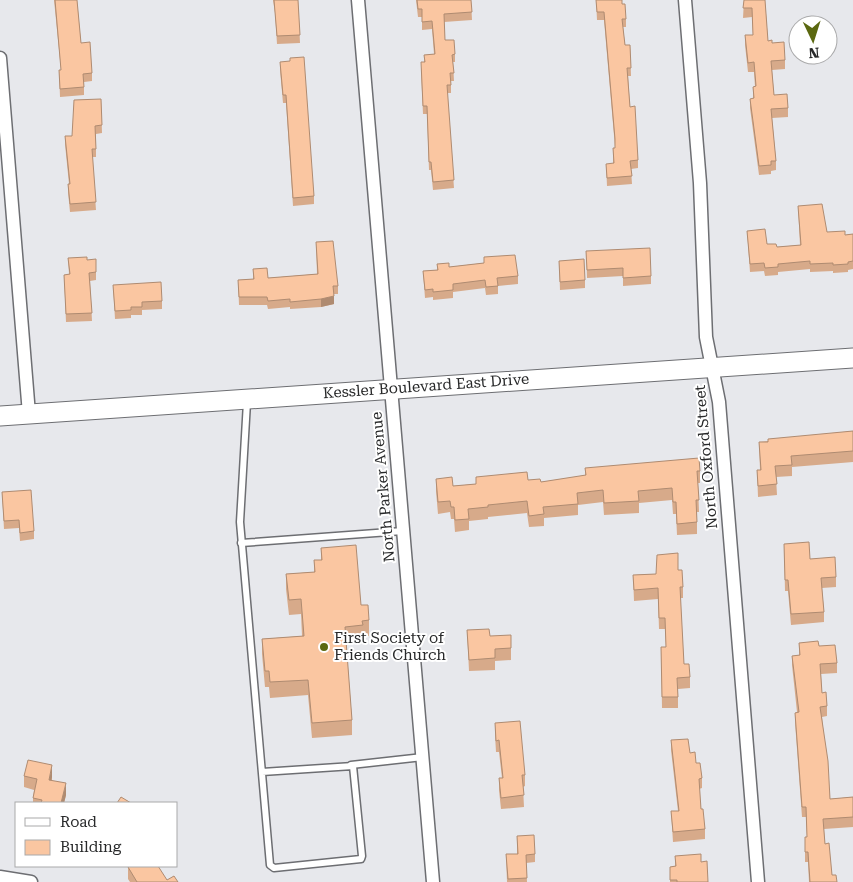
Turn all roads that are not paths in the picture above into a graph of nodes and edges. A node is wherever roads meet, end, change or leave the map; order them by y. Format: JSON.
{"nodes":[{"id":1,"x":358,"y":0,"type":"edge"},
{"id":2,"x":684,"y":0,"type":"edge"},
{"id":3,"x":0,"y":58,"type":"edge"},
{"id":4,"x":853,"y":358,"type":"edge"},
{"id":5,"x":712,"y":367,"type":"junction"},
{"id":6,"x":391,"y":388,"type":"junction"},
{"id":7,"x":248,"y":398,"type":"junction"},
{"id":8,"x":28,"y":414,"type":"junction"},
{"id":9,"x":0,"y":416,"type":"edge"},
{"id":10,"x":403,"y":531,"type":"junction"},
{"id":11,"x":242,"y":544,"type":"junction"},
{"id":12,"x":423,"y":757,"type":"junction"},
{"id":13,"x":350,"y":765,"type":"junction"},
{"id":14,"x":262,"y":772,"type":"junction"},
{"id":15,"x":0,"y":877,"type":"edge"},
{"id":16,"x":31,"y":882,"type":"edge"},
{"id":17,"x":433,"y":882,"type":"edge"},
{"id":18,"x":758,"y":882,"type":"edge"}],
"edges":[{"from":1,"to":6,"type":"street","name":"North Parker Avenue"},
{"from":2,"to":5,"type":"street","name":"North Oxford Street"},
{"from":3,"to":8,"type":"street"},
{"from":4,"to":5,"type":"main road","name":"Kessler Boulevard East Drive"},
{"from":5,"to":6,"type":"main road","name":"Kessler Boulevard East Drive"},
{"from":5,"to":18,"type":"street","name":"North Oxford Street"},
{"from":6,"to":7,"type":"main road","name":"Kessler Boulevard East Drive"},
{"from":6,"to":10,"type":"street","name":"North Parker Avenue"},
{"from":7,"to":8,"type":"main road","name":"Kessler Boulevard East Drive"},
{"from":7,"to":11,"type":"lane"},
{"from":8,"to":9,"type":"main road","name":"Kessler Boulevard East Drive"},
{"from":10,"to":11,"type":"lane"},
{"from":10,"to":12,"type":"street","name":"North Parker Avenue"},
{"from":11,"to":14,"type":"lane"},
{"from":12,"to":13,"type":"lane"},
{"from":12,"to":17,"type":"street","name":"North Parker Avenue"},
{"from":13,"to":14,"type":"lane"},
{"from":13,"to":14,"type":"lane"},
{"from":15,"to":16,"type":"street"}]}
